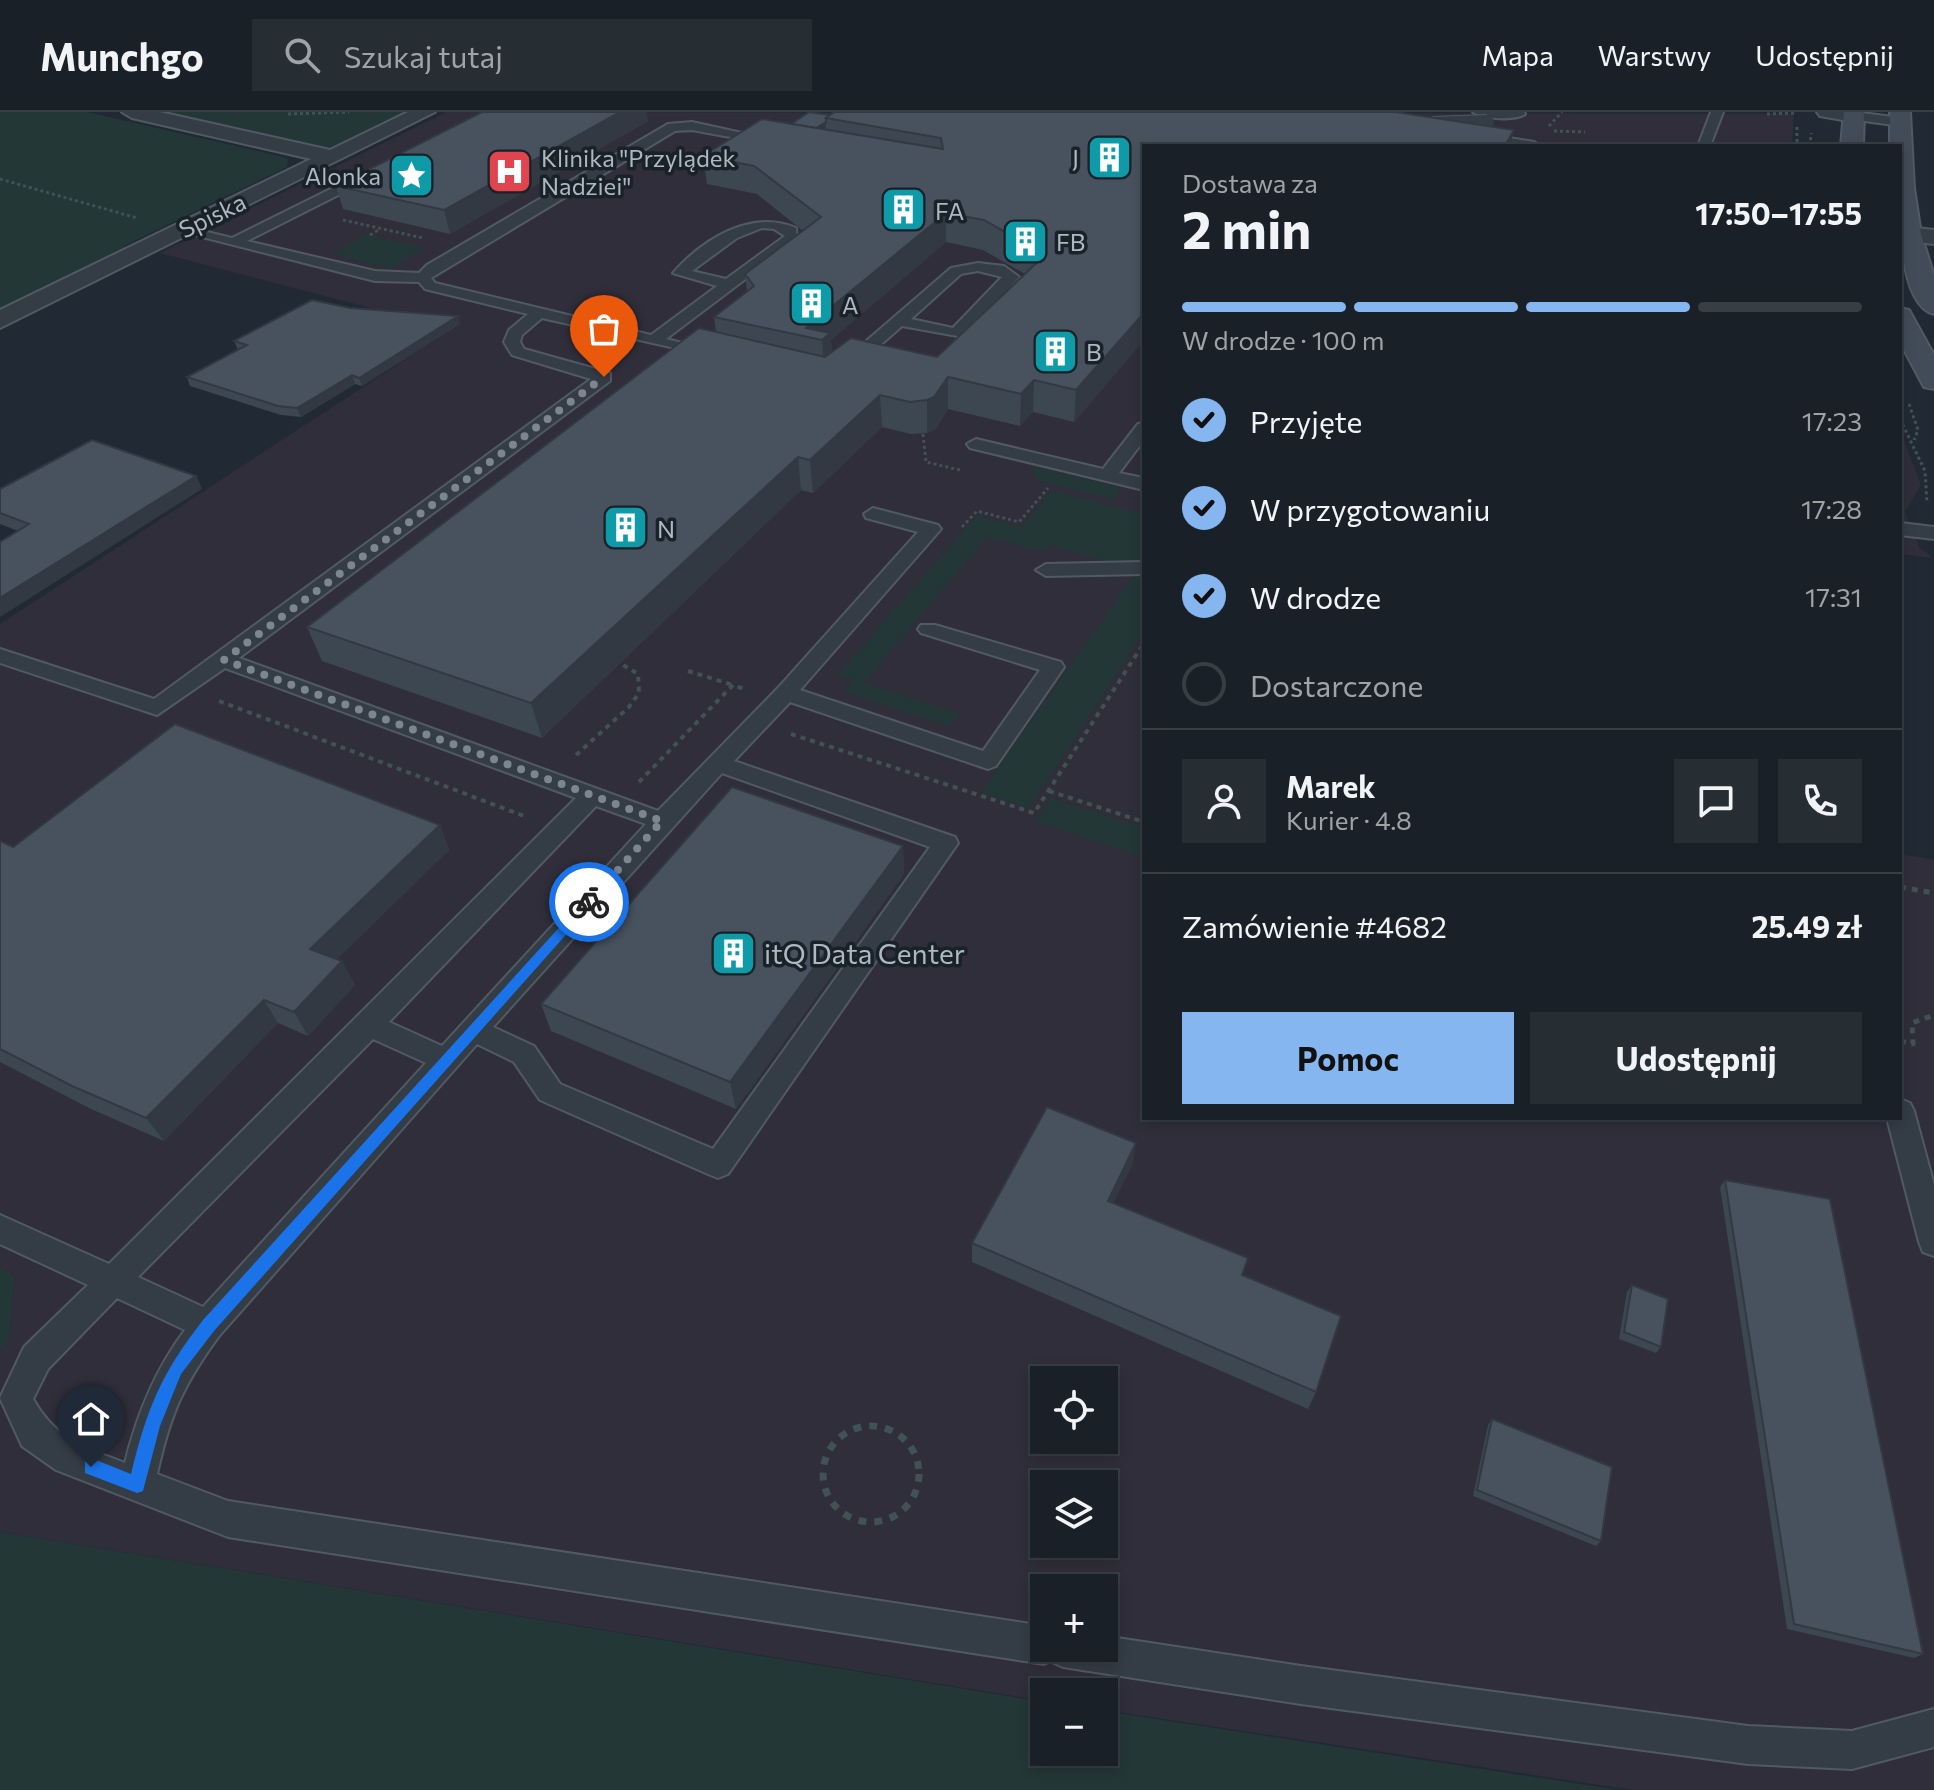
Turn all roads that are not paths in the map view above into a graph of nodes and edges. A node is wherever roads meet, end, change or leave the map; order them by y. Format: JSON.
{"nodes":[{"id":1,"x":132,"y":112,"type":"edge"},
{"id":2,"x":425,"y":112,"type":"edge"},
{"id":3,"x":665,"y":112,"type":"edge"},
{"id":4,"x":1717,"y":112,"type":"edge"},
{"id":5,"x":1827,"y":112,"type":"edge"},
{"id":6,"x":1521,"y":113,"type":"edge"},
{"id":7,"x":1854,"y":114,"type":"edge"},
{"id":8,"x":1483,"y":117,"type":"edge"},
{"id":9,"x":1900,"y":117,"type":"edge"},
{"id":10,"x":681,"y":125,"type":"junction"},
{"id":11,"x":1425,"y":129,"type":"edge"},
{"id":12,"x":1425,"y":129,"type":"edge"},
{"id":13,"x":1521,"y":144,"type":"edge"},
{"id":14,"x":1705,"y":144,"type":"edge"},
{"id":15,"x":1852,"y":144,"type":"edge"},
{"id":16,"x":1901,"y":144,"type":"edge"},
{"id":17,"x":795,"y":145,"type":"edge"},
{"id":18,"x":332,"y":157,"type":"junction"},
{"id":19,"x":383,"y":166,"type":"edge"},
{"id":20,"x":1902,"y":176,"type":"edge"},
{"id":21,"x":182,"y":230,"type":"junction"},
{"id":22,"x":1904,"y":234,"type":"edge"},
{"id":23,"x":1934,"y":237,"type":"edge"},
{"id":24,"x":234,"y":242,"type":"junction"},
{"id":25,"x":423,"y":278,"type":"junction"},
{"id":26,"x":729,"y":284,"type":"junction"},
{"id":27,"x":1934,"y":306,"type":"edge"},
{"id":28,"x":540,"y":312,"type":"junction"},
{"id":29,"x":0,"y":320,"type":"edge"},
{"id":30,"x":1902,"y":320,"type":"edge"},
{"id":31,"x":900,"y":321,"type":"junction"},
{"id":32,"x":654,"y":340,"type":"junction"},
{"id":33,"x":723,"y":358,"type":"edge"},
{"id":34,"x":840,"y":371,"type":"edge"},
{"id":35,"x":1934,"y":381,"type":"edge"},
{"id":36,"x":1142,"y":431,"type":"edge"},
{"id":37,"x":976,"y":444,"type":"dead end"},
{"id":38,"x":1108,"y":475,"type":"junction"},
{"id":39,"x":1142,"y":484,"type":"edge"},
{"id":40,"x":873,"y":514,"type":"dead end"},
{"id":41,"x":1902,"y":529,"type":"edge"},
{"id":42,"x":1934,"y":533,"type":"edge"},
{"id":43,"x":1142,"y":568,"type":"edge"},
{"id":44,"x":1046,"y":570,"type":"dead end"},
{"id":45,"x":928,"y":629,"type":"dead end"},
{"id":46,"x":0,"y":656,"type":"edge"},
{"id":47,"x":224,"y":660,"type":"junction"},
{"id":48,"x":782,"y":696,"type":"junction"},
{"id":49,"x":719,"y":764,"type":"junction"},
{"id":50,"x":592,"y":796,"type":"junction"},
{"id":51,"x":662,"y":821,"type":"junction"},
{"id":52,"x":369,"y":1025,"type":"junction"},
{"id":53,"x":474,"y":1030,"type":"junction"},
{"id":54,"x":446,"y":1060,"type":"junction"},
{"id":55,"x":1902,"y":1119,"type":"edge"},
{"id":56,"x":0,"y":1229,"type":"edge"},
{"id":57,"x":1934,"y":1242,"type":"edge"},
{"id":58,"x":111,"y":1283,"type":"junction"},
{"id":59,"x":208,"y":1325,"type":"junction"},
{"id":60,"x":137,"y":1485,"type":"junction"},
{"id":61,"x":1030,"y":1643,"type":"edge"},
{"id":62,"x":1118,"y":1657,"type":"edge"},
{"id":63,"x":1934,"y":1728,"type":"edge"}],
"edges":[{"from":1,"to":18,"type":"street"},
{"from":2,"to":18,"type":"street","name":"Spiska"},
{"from":3,"to":10,"type":"lane"},
{"from":4,"to":14,"type":"lane"},
{"from":5,"to":7,"type":"street"},
{"from":6,"to":8,"type":"lane"},
{"from":7,"to":9,"type":"lane"},
{"from":7,"to":15,"type":"street"},
{"from":8,"to":11,"type":"lane","bridge":true},
{"from":9,"to":16,"type":"street"},
{"from":10,"to":17,"type":"lane"},
{"from":10,"to":25,"type":"lane"},
{"from":12,"to":13,"type":"lane","bridge":true},
{"from":18,"to":21,"type":"street","name":"Spiska"},
{"from":19,"to":24,"type":"lane"},
{"from":20,"to":22,"type":"street"},
{"from":21,"to":24,"type":"lane"},
{"from":21,"to":29,"type":"street","name":"Spiska"},
{"from":22,"to":23,"type":"street"},
{"from":22,"to":27,"type":"street"},
{"from":24,"to":25,"type":"lane"},
{"from":25,"to":28,"type":"lane"},
{"from":26,"to":26,"type":"lane"},
{"from":26,"to":32,"type":"lane"},
{"from":28,"to":32,"type":"lane"},
{"from":28,"to":47,"type":"lane"},
{"from":30,"to":35,"type":"street"},
{"from":31,"to":31,"type":"lane"},
{"from":31,"to":34,"type":"lane"},
{"from":32,"to":33,"type":"lane"},
{"from":36,"to":38,"type":"lane"},
{"from":37,"to":38,"type":"lane"},
{"from":38,"to":39,"type":"lane"},
{"from":40,"to":48,"type":"lane"},
{"from":41,"to":42,"type":"lane"},
{"from":43,"to":44,"type":"lane"},
{"from":45,"to":48,"type":"lane"},
{"from":46,"to":47,"type":"lane"},
{"from":47,"to":50,"type":"lane"},
{"from":48,"to":49,"type":"lane"},
{"from":49,"to":51,"type":"lane"},
{"from":49,"to":53,"type":"lane"},
{"from":50,"to":51,"type":"lane"},
{"from":50,"to":52,"type":"lane"},
{"from":51,"to":53,"type":"lane"},
{"from":52,"to":54,"type":"lane"},
{"from":52,"to":58,"type":"lane"},
{"from":53,"to":54,"type":"lane"},
{"from":54,"to":59,"type":"lane"},
{"from":55,"to":57,"type":"lane"},
{"from":56,"to":58,"type":"lane"},
{"from":58,"to":59,"type":"lane"},
{"from":58,"to":60,"type":"lane"},
{"from":59,"to":60,"type":"lane"},
{"from":60,"to":61,"type":"lane"},
{"from":62,"to":63,"type":"lane"}]}
